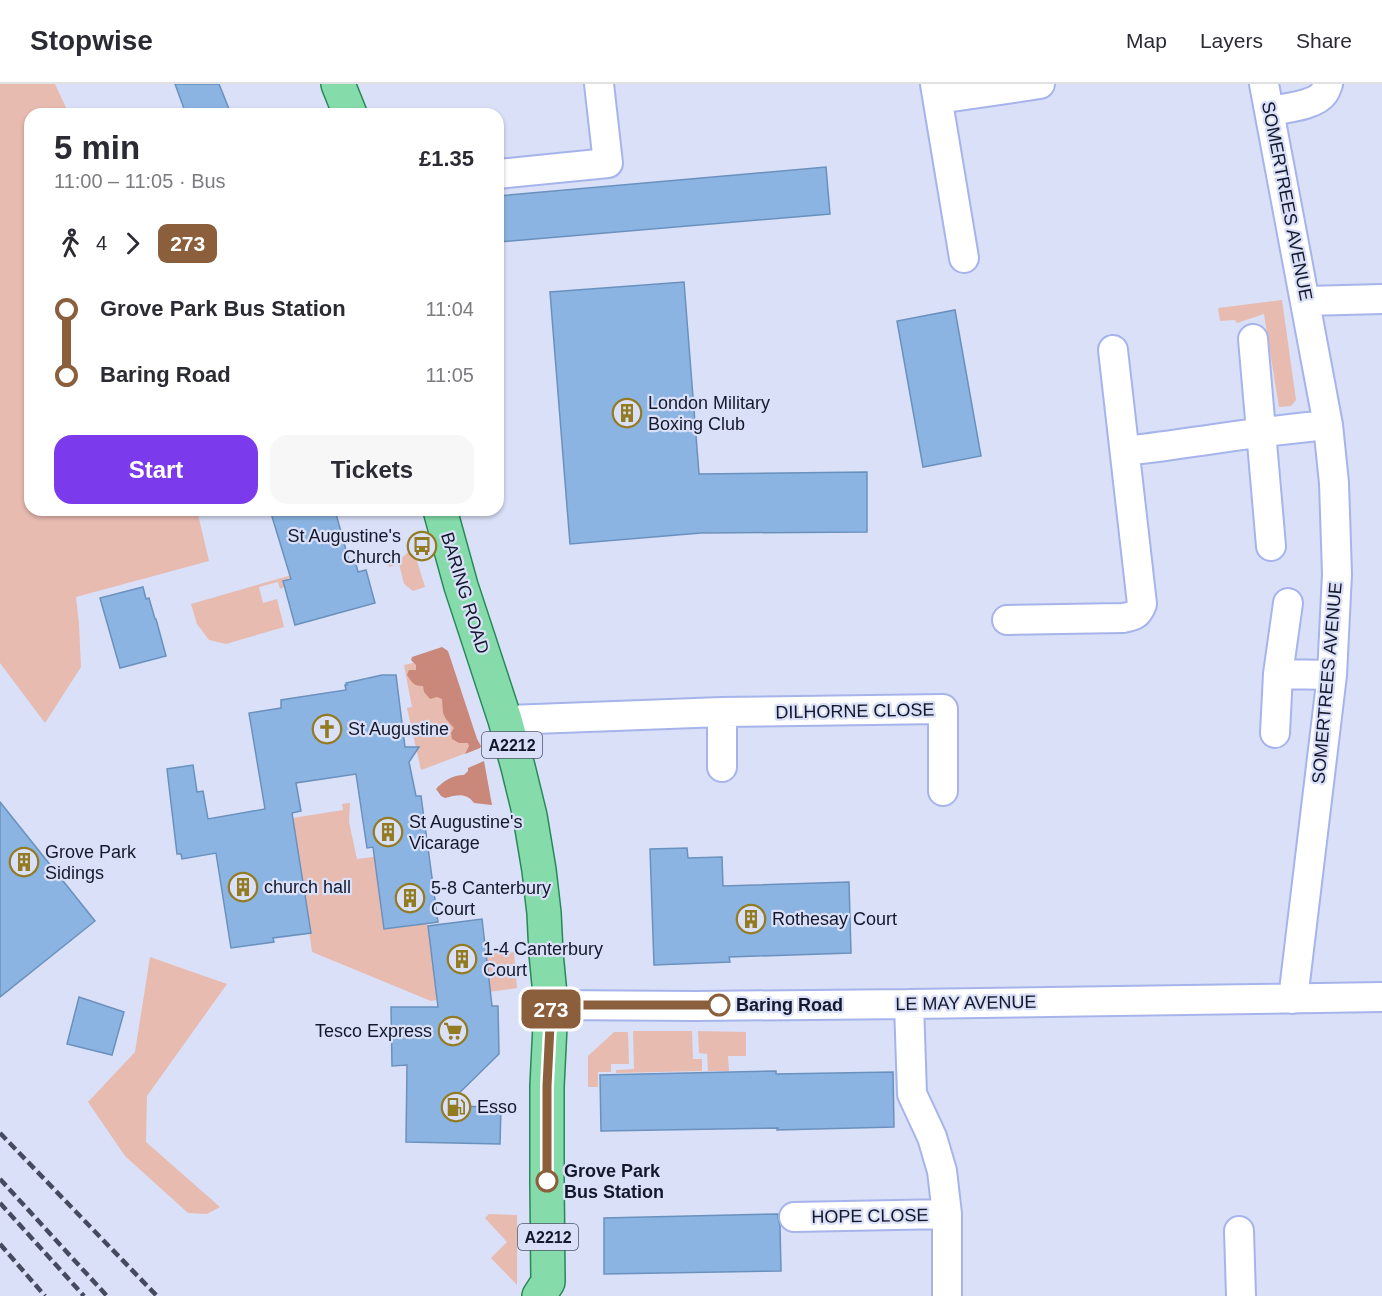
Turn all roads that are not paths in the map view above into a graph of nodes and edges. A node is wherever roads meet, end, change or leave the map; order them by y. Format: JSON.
{"nodes":[{"id":1,"x":338,"y":84,"type":"edge"},
{"id":2,"x":599,"y":84,"type":"edge"},
{"id":3,"x":1040,"y":84,"type":"edge"},
{"id":4,"x":1328,"y":84,"type":"edge"},
{"id":5,"x":937,"y":91,"type":"edge"},
{"id":6,"x":1267,"y":97,"type":"edge"},
{"id":7,"x":348,"y":108,"type":"edge"},
{"id":8,"x":504,"y":173,"type":"edge"},
{"id":9,"x":964,"y":258,"type":"dead end"},
{"id":10,"x":1382,"y":300,"type":"edge"},
{"id":11,"x":1305,"y":301,"type":"junction"},
{"id":12,"x":1253,"y":339,"type":"dead end"},
{"id":13,"x":1113,"y":350,"type":"dead end"},
{"id":14,"x":1328,"y":425,"type":"junction"},
{"id":15,"x":1261,"y":431,"type":"junction"},
{"id":16,"x":1125,"y":451,"type":"junction"},
{"id":17,"x":442,"y":516,"type":"edge"},
{"id":18,"x":1271,"y":546,"type":"dead end"},
{"id":19,"x":1288,"y":603,"type":"dead end"},
{"id":20,"x":1007,"y":620,"type":"dead end"},
{"id":21,"x":1278,"y":674,"type":"junction"},
{"id":22,"x":1332,"y":675,"type":"junction"},
{"id":23,"x":722,"y":712,"type":"junction"},
{"id":24,"x":505,"y":720,"type":"junction"},
{"id":25,"x":1275,"y":733,"type":"dead end"},
{"id":26,"x":722,"y":767,"type":"dead end"},
{"id":27,"x":944,"y":791,"type":"dead end"},
{"id":28,"x":1382,"y":997,"type":"edge"},
{"id":29,"x":1293,"y":999,"type":"junction"},
{"id":30,"x":909,"y":1004,"type":"junction"},
{"id":31,"x":551,"y":1005,"type":"junction"},
{"id":32,"x":947,"y":1214,"type":"junction"},
{"id":33,"x":794,"y":1217,"type":"dead end"},
{"id":34,"x":1239,"y":1231,"type":"dead end"},
{"id":35,"x":549,"y":1291,"type":"edge"},
{"id":36,"x":947,"y":1296,"type":"edge"},
{"id":37,"x":1241,"y":1296,"type":"edge"}],
"edges":[{"from":1,"to":7,"type":"main road"},
{"from":2,"to":8,"type":"street"},
{"from":3,"to":5,"type":"street"},
{"from":4,"to":6,"type":"street"},
{"from":5,"to":9,"type":"street"},
{"from":6,"to":11,"type":"street","name":"SOMERTREES AVENUE"},
{"from":10,"to":11,"type":"street"},
{"from":11,"to":14,"type":"street","name":"SOMERTREES AVENUE"},
{"from":12,"to":15,"type":"street"},
{"from":13,"to":16,"type":"street"},
{"from":14,"to":15,"type":"street"},
{"from":14,"to":22,"type":"street","name":"SOMERTREES AVENUE"},
{"from":15,"to":16,"type":"street"},
{"from":15,"to":18,"type":"street"},
{"from":16,"to":20,"type":"street"},
{"from":17,"to":24,"type":"main road","name":"BARING ROAD","number":"A2212"},
{"from":19,"to":21,"type":"street"},
{"from":21,"to":22,"type":"street"},
{"from":21,"to":25,"type":"street"},
{"from":22,"to":29,"type":"street","name":"SOMERTREES AVENUE"},
{"from":23,"to":24,"type":"street","name":"DILHORNE CLOSE"},
{"from":23,"to":26,"type":"street"},
{"from":23,"to":27,"type":"street","name":"DILHORNE CLOSE"},
{"from":24,"to":31,"type":"main road","name":"BARING ROAD","number":"A2212"},
{"from":28,"to":29,"type":"street","name":"LE MAY AVENUE"},
{"from":29,"to":30,"type":"street","name":"LE MAY AVENUE"},
{"from":30,"to":31,"type":"street","name":"LE MAY AVENUE"},
{"from":30,"to":32,"type":"street","name":"HOPE CLOSE"},
{"from":31,"to":35,"type":"main road","name":"BARING ROAD","number":"A2212"},
{"from":32,"to":33,"type":"street","name":"HOPE CLOSE"},
{"from":32,"to":36,"type":"street","name":"HOPE CLOSE"},
{"from":34,"to":37,"type":"street"}]}
